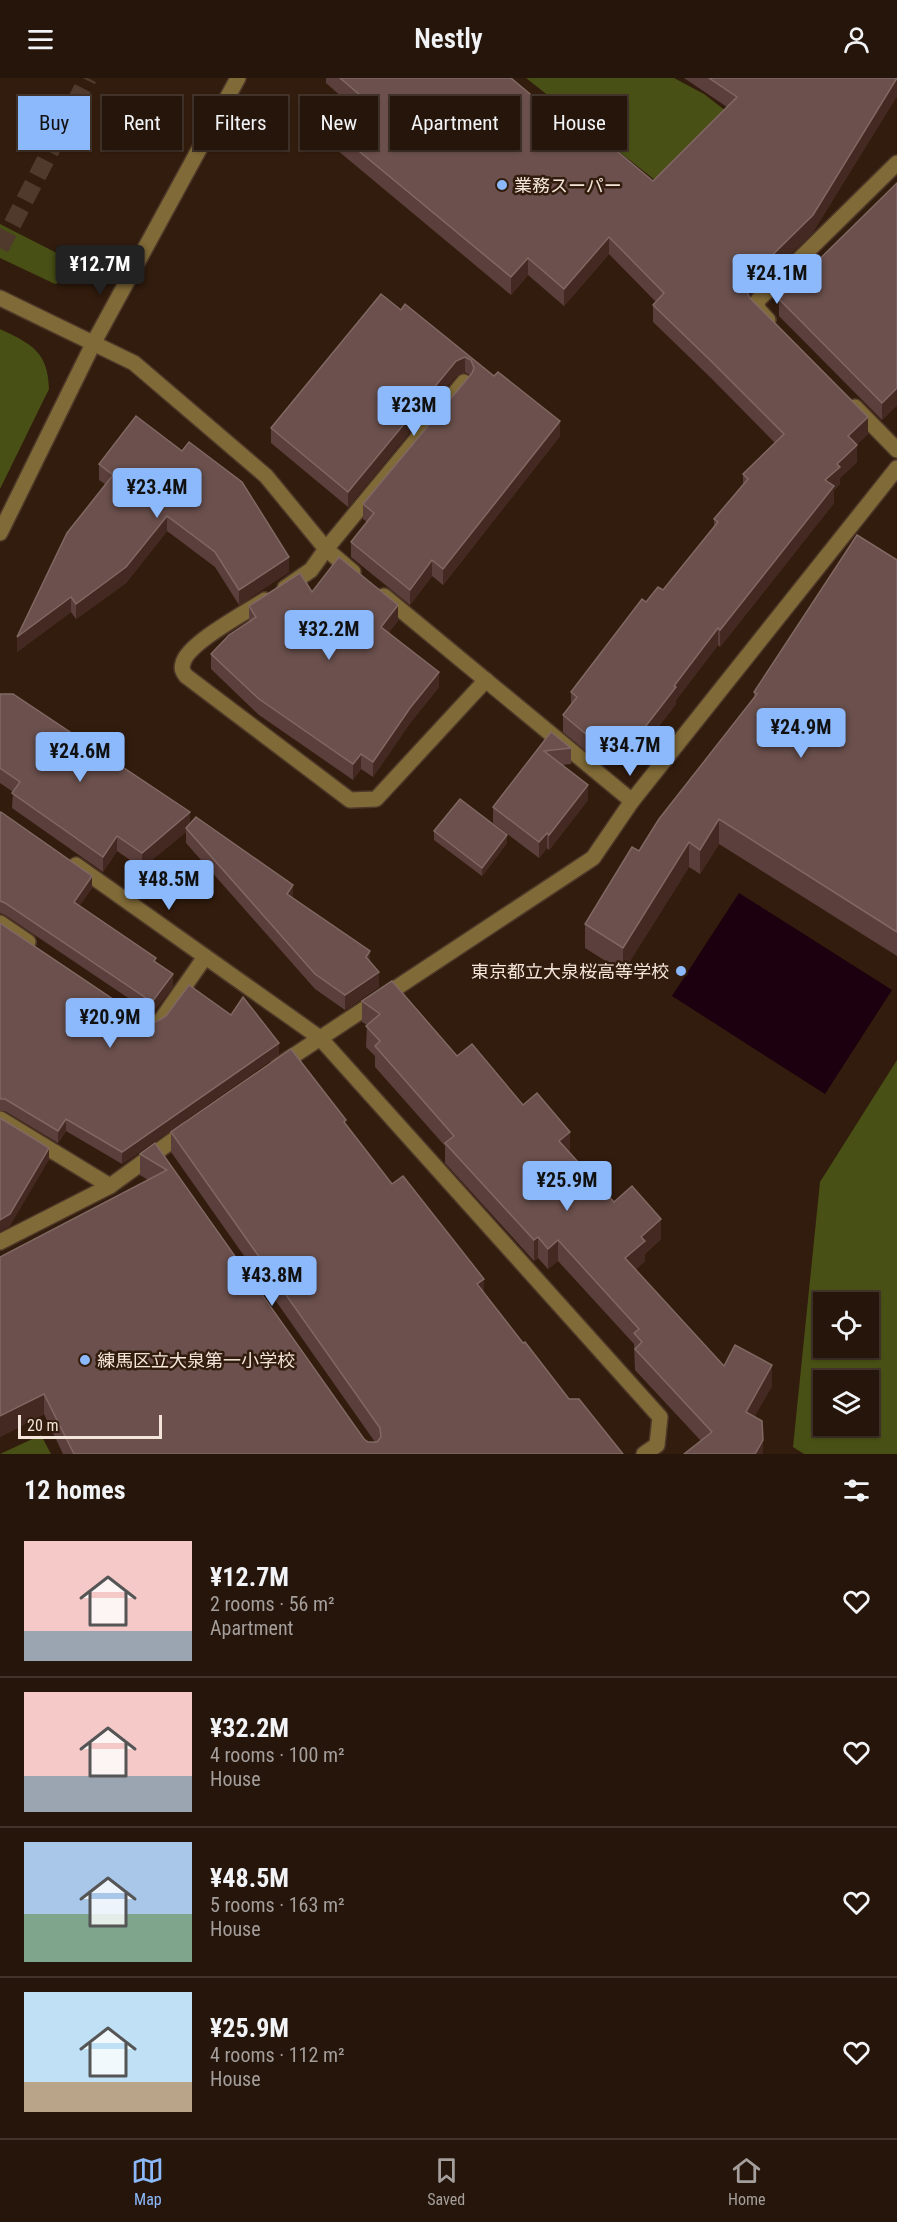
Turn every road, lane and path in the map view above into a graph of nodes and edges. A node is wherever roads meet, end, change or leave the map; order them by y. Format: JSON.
{"nodes":[{"id":1,"x":238,"y":78,"type":"edge"},
{"id":2,"x":897,"y":163,"type":"edge"},
{"id":3,"x":0,"y":298,"type":"edge"},
{"id":4,"x":781,"y":333,"type":"edge"},
{"id":5,"x":94,"y":342,"type":"junction"},
{"id":6,"x":464,"y":382,"type":"edge"},
{"id":7,"x":847,"y":400,"type":"edge"},
{"id":8,"x":897,"y":450,"type":"edge"},
{"id":9,"x":897,"y":468,"type":"edge"},
{"id":10,"x":0,"y":532,"type":"edge"},
{"id":11,"x":326,"y":549,"type":"junction"},
{"id":12,"x":486,"y":680,"type":"junction"},
{"id":13,"x":632,"y":801,"type":"junction"},
{"id":14,"x":68,"y":860,"type":"edge"},
{"id":15,"x":0,"y":923,"type":"edge"},
{"id":16,"x":38,"y":949,"type":"edge"},
{"id":17,"x":205,"y":957,"type":"junction"},
{"id":18,"x":133,"y":1015,"type":"edge"},
{"id":19,"x":320,"y":1038,"type":"junction"},
{"id":20,"x":262,"y":1077,"type":"edge"},
{"id":21,"x":0,"y":1119,"type":"edge"},
{"id":22,"x":195,"y":1124,"type":"edge"},
{"id":23,"x":110,"y":1186,"type":"junction"},
{"id":24,"x":0,"y":1242,"type":"edge"},
{"id":25,"x":645,"y":1454,"type":"edge"}],
"edges":[{"from":1,"to":5,"type":"street"},
{"from":2,"to":4,"type":"street"},
{"from":3,"to":5,"type":"street"},
{"from":5,"to":10,"type":"street"},
{"from":5,"to":11,"type":"street"},
{"from":6,"to":11,"type":"street"},
{"from":7,"to":8,"type":"street"},
{"from":9,"to":13,"type":"street"},
{"from":11,"to":12,"type":"street"},
{"from":11,"to":12,"type":"street"},
{"from":12,"to":13,"type":"street"},
{"from":13,"to":19,"type":"street"},
{"from":14,"to":17,"type":"street"},
{"from":15,"to":16,"type":"street"},
{"from":17,"to":18,"type":"street"},
{"from":17,"to":19,"type":"street"},
{"from":19,"to":20,"type":"street"},
{"from":19,"to":25,"type":"street"},
{"from":21,"to":23,"type":"street"},
{"from":22,"to":23,"type":"street"},
{"from":23,"to":24,"type":"street"}]}
